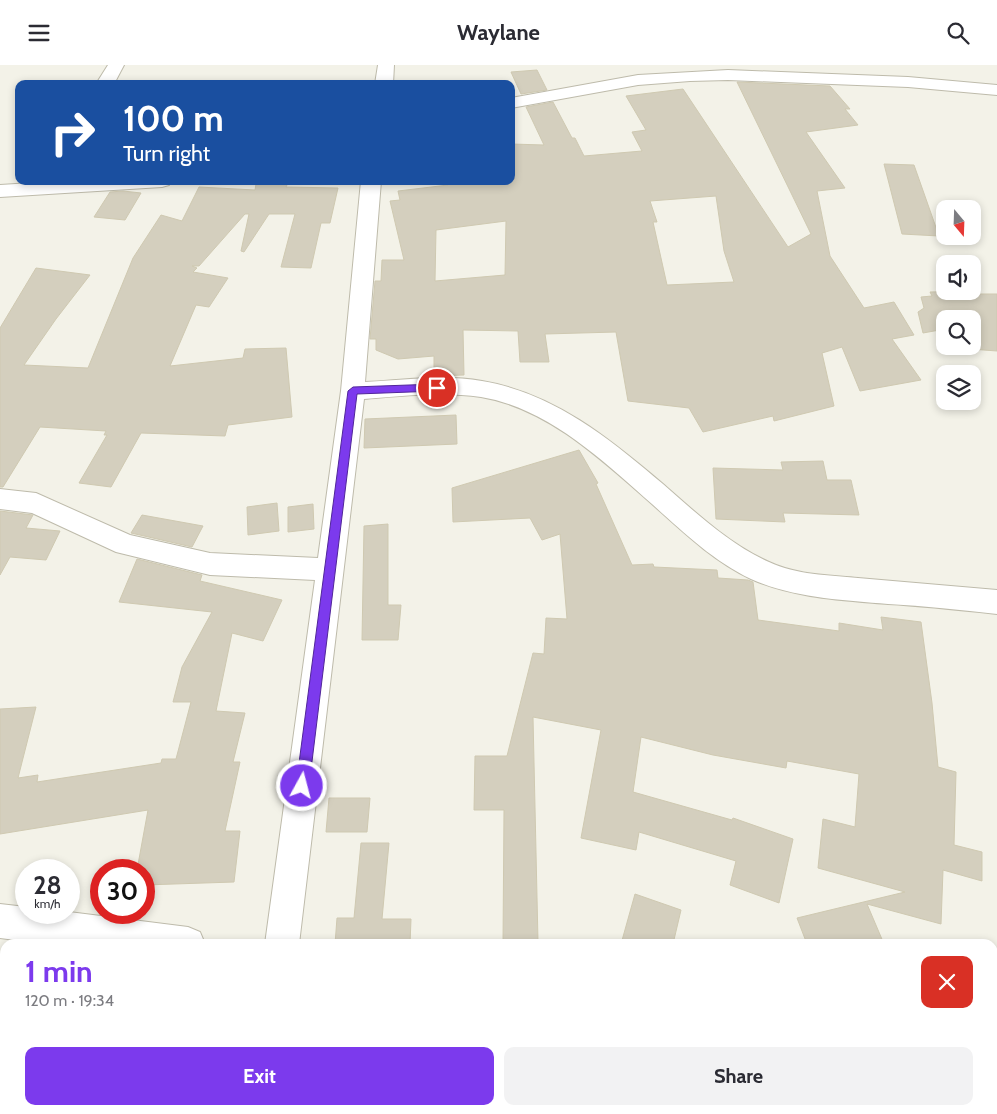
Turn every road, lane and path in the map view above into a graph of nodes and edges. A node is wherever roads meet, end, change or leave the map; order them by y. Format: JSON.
{"nodes":[{"id":1,"x":116,"y":65,"type":"edge"},
{"id":2,"x":386,"y":65,"type":"edge"},
{"id":3,"x":891,"y":65,"type":"edge"},
{"id":4,"x":107,"y":80,"type":"edge"},
{"id":5,"x":384,"y":80,"type":"edge"},
{"id":6,"x":908,"y":82,"type":"junction"},
{"id":7,"x":997,"y":90,"type":"edge"},
{"id":8,"x":515,"y":102,"type":"edge"},
{"id":9,"x":47,"y":185,"type":"edge"},
{"id":10,"x":371,"y":185,"type":"edge"},
{"id":11,"x":0,"y":191,"type":"edge"},
{"id":12,"x":353,"y":391,"type":"junction"},
{"id":13,"x":0,"y":499,"type":"edge"},
{"id":14,"x":330,"y":570,"type":"junction"},
{"id":15,"x":997,"y":601,"type":"edge"},
{"id":16,"x":0,"y":921,"type":"edge"},
{"id":17,"x":147,"y":939,"type":"edge"},
{"id":18,"x":283,"y":939,"type":"edge"}],
"edges":[{"from":1,"to":4,"type":"street"},
{"from":2,"to":5,"type":"street"},
{"from":3,"to":6,"type":"street"},
{"from":6,"to":7,"type":"street"},
{"from":6,"to":8,"type":"street"},
{"from":9,"to":11,"type":"street"},
{"from":10,"to":12,"type":"street"},
{"from":12,"to":14,"type":"street"},
{"from":12,"to":15,"type":"street"},
{"from":13,"to":14,"type":"street"},
{"from":14,"to":18,"type":"street"},
{"from":16,"to":17,"type":"street"}]}
